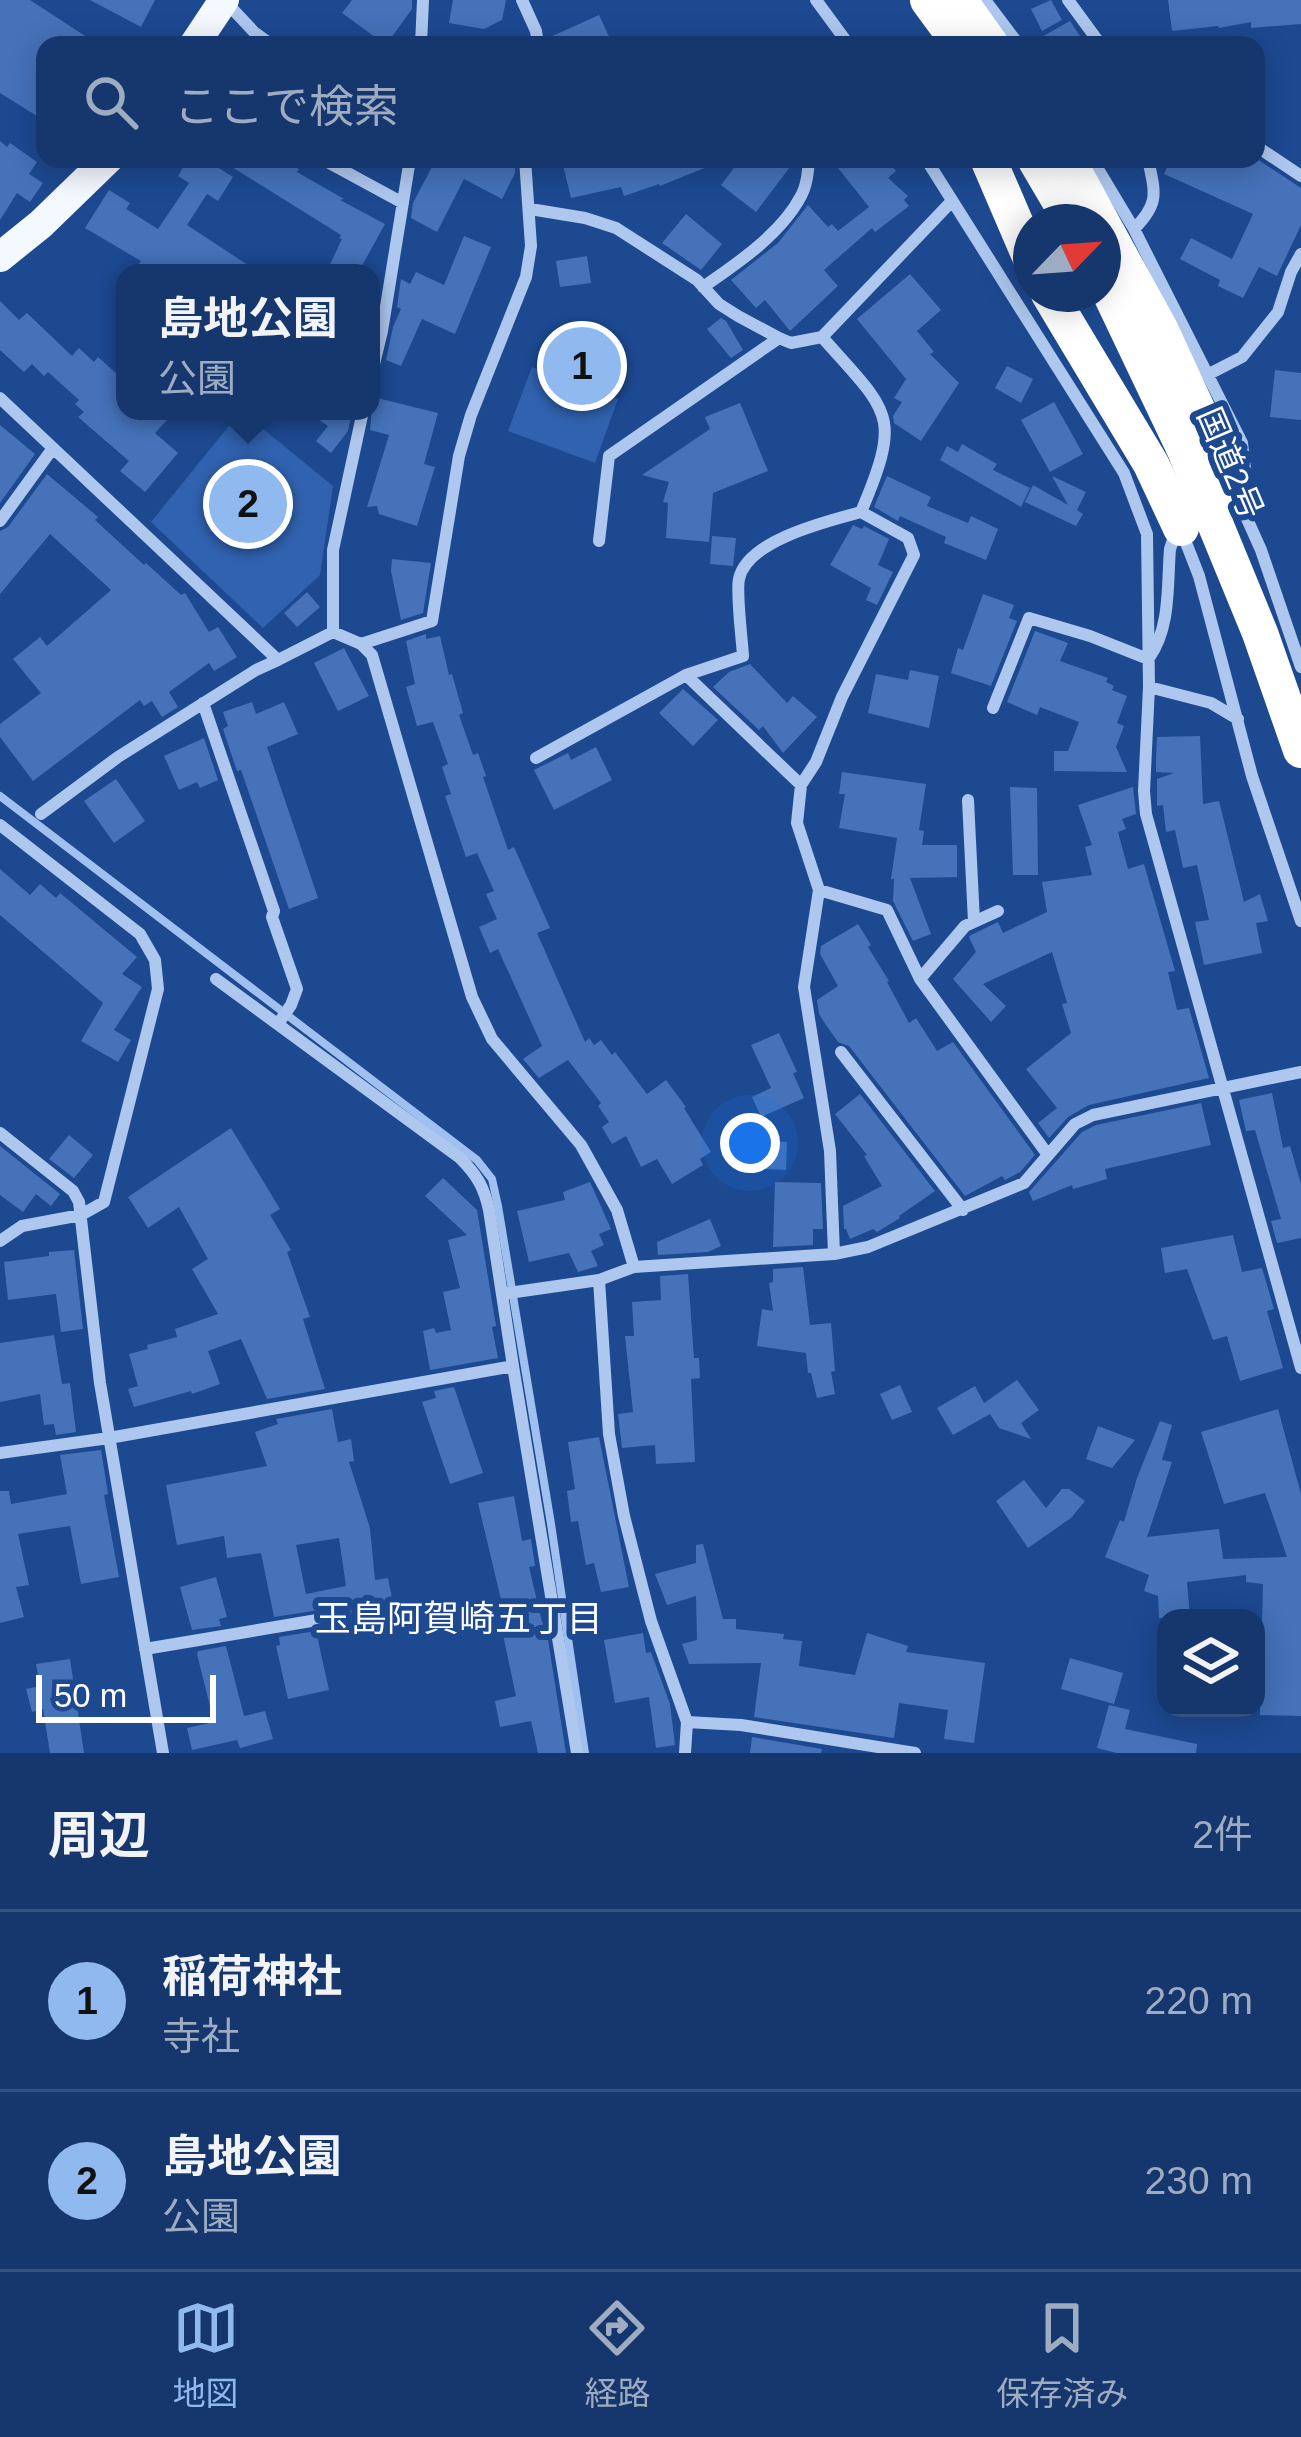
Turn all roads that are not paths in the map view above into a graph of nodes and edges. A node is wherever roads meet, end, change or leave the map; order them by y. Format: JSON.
{"nodes":[{"id":1,"x":224,"y":0,"type":"edge"},
{"id":2,"x":423,"y":0,"type":"edge"},
{"id":3,"x":522,"y":0,"type":"edge"},
{"id":4,"x":816,"y":0,"type":"edge"},
{"id":5,"x":910,"y":0,"type":"edge"},
{"id":6,"x":928,"y":0,"type":"edge"},
{"id":7,"x":959,"y":0,"type":"edge"},
{"id":8,"x":986,"y":0,"type":"edge"},
{"id":9,"x":1068,"y":0,"type":"edge"},
{"id":10,"x":200,"y":36,"type":"edge"},
{"id":11,"x":260,"y":36,"type":"edge"},
{"id":12,"x":421,"y":36,"type":"edge"},
{"id":13,"x":537,"y":36,"type":"edge"},
{"id":14,"x":842,"y":36,"type":"edge"},
{"id":15,"x":924,"y":36,"type":"edge"},
{"id":16,"x":954,"y":36,"type":"edge"},
{"id":17,"x":985,"y":36,"type":"edge"},
{"id":18,"x":1012,"y":36,"type":"edge"},
{"id":19,"x":1094,"y":36,"type":"edge"},
{"id":20,"x":1265,"y":152,"type":"edge"},
{"id":21,"x":99,"y":168,"type":"edge"},
{"id":22,"x":339,"y":168,"type":"edge"},
{"id":23,"x":409,"y":168,"type":"edge"},
{"id":24,"x":527,"y":168,"type":"edge"},
{"id":25,"x":807,"y":168,"type":"edge"},
{"id":26,"x":932,"y":168,"type":"edge"},
{"id":27,"x":992,"y":168,"type":"edge"},
{"id":28,"x":1040,"y":168,"type":"edge"},
{"id":29,"x":1072,"y":168,"type":"edge"},
{"id":30,"x":1098,"y":168,"type":"edge"},
{"id":31,"x":1150,"y":168,"type":"edge"},
{"id":32,"x":1301,"y":176,"type":"edge"},
{"id":33,"x":952,"y":201,"type":"junction"},
{"id":34,"x":403,"y":203,"type":"junction"},
{"id":35,"x":1061,"y":204,"type":"edge"},
{"id":36,"x":530,"y":209,"type":"junction"},
{"id":37,"x":1013,"y":217,"type":"edge"},
{"id":38,"x":1134,"y":229,"type":"junction"},
{"id":39,"x":1301,"y":254,"type":"edge"},
{"id":40,"x":0,"y":257,"type":"edge"},
{"id":41,"x":703,"y":287,"type":"junction"},
{"id":42,"x":1060,"y":312,"type":"edge"},
{"id":43,"x":1119,"y":312,"type":"edge"},
{"id":44,"x":822,"y":337,"type":"junction"},
{"id":45,"x":778,"y":338,"type":"junction"},
{"id":46,"x":380,"y":339,"type":"edge"},
{"id":47,"x":1209,"y":374,"type":"junction"},
{"id":48,"x":0,"y":398,"type":"edge"},
{"id":49,"x":361,"y":420,"type":"edge"},
{"id":50,"x":53,"y":448,"type":"junction"},
{"id":51,"x":1235,"y":491,"type":"junction"},
{"id":52,"x":861,"y":512,"type":"junction"},
{"id":53,"x":0,"y":521,"type":"edge"},
{"id":54,"x":1180,"y":528,"type":"junction"},
{"id":55,"x":599,"y":542,"type":"dead end"},
{"id":56,"x":333,"y":632,"type":"junction"},
{"id":57,"x":361,"y":644,"type":"junction"},
{"id":58,"x":278,"y":659,"type":"junction"},
{"id":59,"x":1148,"y":659,"type":"junction"},
{"id":60,"x":1301,"y":667,"type":"edge"},
{"id":61,"x":686,"y":675,"type":"junction"},
{"id":62,"x":1149,"y":687,"type":"junction"},
{"id":63,"x":203,"y":703,"type":"junction"},
{"id":64,"x":993,"y":708,"type":"dead end"},
{"id":65,"x":1239,"y":720,"type":"junction"},
{"id":66,"x":1301,"y":750,"type":"edge"},
{"id":67,"x":536,"y":758,"type":"dead end"},
{"id":68,"x":801,"y":785,"type":"junction"},
{"id":69,"x":968,"y":800,"type":"dead end"},
{"id":70,"x":41,"y":814,"type":"dead end"},
{"id":71,"x":0,"y":825,"type":"edge"},
{"id":72,"x":819,"y":890,"type":"junction"},
{"id":73,"x":998,"y":910,"type":"dead end"},
{"id":74,"x":974,"y":922,"type":"junction"},
{"id":75,"x":1301,"y":922,"type":"edge"},
{"id":76,"x":216,"y":979,"type":"dead end"},
{"id":77,"x":920,"y":979,"type":"junction"},
{"id":78,"x":282,"y":1018,"type":"junction"},
{"id":79,"x":841,"y":1052,"type":"dead end"},
{"id":80,"x":1301,"y":1072,"type":"edge"},
{"id":81,"x":1223,"y":1090,"type":"junction"},
{"id":82,"x":0,"y":1132,"type":"edge"},
{"id":83,"x":1048,"y":1155,"type":"junction"},
{"id":84,"x":963,"y":1210,"type":"junction"},
{"id":85,"x":81,"y":1215,"type":"junction"},
{"id":86,"x":0,"y":1241,"type":"edge"},
{"id":87,"x":834,"y":1254,"type":"junction"},
{"id":88,"x":634,"y":1268,"type":"junction"},
{"id":89,"x":598,"y":1280,"type":"junction"},
{"id":90,"x":509,"y":1293,"type":"junction"},
{"id":91,"x":513,"y":1366,"type":"junction"},
{"id":92,"x":1301,"y":1369,"type":"edge"},
{"id":93,"x":109,"y":1438,"type":"junction"},
{"id":94,"x":0,"y":1453,"type":"edge"},
{"id":95,"x":323,"y":1618,"type":"dead end"},
{"id":96,"x":145,"y":1648,"type":"junction"},
{"id":97,"x":687,"y":1722,"type":"junction"},
{"id":98,"x":163,"y":1753,"type":"edge"},
{"id":99,"x":577,"y":1753,"type":"edge"},
{"id":100,"x":685,"y":1753,"type":"edge"},
{"id":101,"x":915,"y":1753,"type":"edge"}],
"edges":[{"from":1,"to":10,"type":"main road"},
{"from":1,"to":11,"type":"street"},
{"from":2,"to":12,"type":"street"},
{"from":3,"to":13,"type":"street"},
{"from":4,"to":14,"type":"street"},
{"from":5,"to":15,"type":"highway"},
{"from":6,"to":16,"type":"highway"},
{"from":7,"to":17,"type":"highway"},
{"from":8,"to":18,"type":"street"},
{"from":9,"to":19,"type":"street"},
{"from":20,"to":32,"type":"street"},
{"from":21,"to":40,"type":"main road"},
{"from":22,"to":34,"type":"street"},
{"from":23,"to":34,"type":"street"},
{"from":24,"to":36,"type":"street"},
{"from":25,"to":41,"type":"street"},
{"from":26,"to":33,"type":"street"},
{"from":27,"to":37,"type":"highway"},
{"from":28,"to":35,"type":"highway"},
{"from":29,"to":51,"type":"highway"},
{"from":30,"to":38,"type":"street"},
{"from":31,"to":38,"type":"street"},
{"from":33,"to":44,"type":"street"},
{"from":33,"to":59,"type":"street"},
{"from":34,"to":46,"type":"street"},
{"from":36,"to":41,"type":"street"},
{"from":36,"to":57,"type":"street"},
{"from":38,"to":47,"type":"street"},
{"from":39,"to":47,"type":"street"},
{"from":41,"to":45,"type":"street"},
{"from":42,"to":54,"type":"highway"},
{"from":43,"to":66,"type":"highway","name":"国道2号","bridge":true},
{"from":44,"to":45,"type":"street"},
{"from":44,"to":52,"type":"street"},
{"from":45,"to":55,"type":"street"},
{"from":47,"to":51,"type":"street"},
{"from":48,"to":50,"type":"street"},
{"from":49,"to":56,"type":"street"},
{"from":50,"to":53,"type":"street"},
{"from":50,"to":58,"type":"street"},
{"from":51,"to":54,"type":"street"},
{"from":51,"to":60,"type":"street"},
{"from":52,"to":61,"type":"street"},
{"from":52,"to":68,"type":"street"},
{"from":54,"to":59,"type":"street"},
{"from":54,"to":65,"type":"street"},
{"from":56,"to":57,"type":"street"},
{"from":56,"to":58,"type":"street"},
{"from":57,"to":88,"type":"street"},
{"from":58,"to":63,"type":"street"},
{"from":59,"to":62,"type":"street"},
{"from":59,"to":64,"type":"street"},
{"from":61,"to":67,"type":"street"},
{"from":61,"to":68,"type":"street"},
{"from":62,"to":65,"type":"street"},
{"from":62,"to":81,"type":"street"},
{"from":63,"to":70,"type":"street"},
{"from":63,"to":78,"type":"street"},
{"from":65,"to":75,"type":"street"},
{"from":68,"to":72,"type":"street"},
{"from":69,"to":74,"type":"street"},
{"from":71,"to":85,"type":"street"},
{"from":72,"to":77,"type":"street"},
{"from":72,"to":87,"type":"street"},
{"from":73,"to":74,"type":"street"},
{"from":74,"to":77,"type":"street"},
{"from":76,"to":78,"type":"street"},
{"from":77,"to":83,"type":"street"},
{"from":78,"to":90,"type":"street"},
{"from":79,"to":84,"type":"street"},
{"from":80,"to":81,"type":"street"},
{"from":81,"to":83,"type":"street"},
{"from":81,"to":92,"type":"street"},
{"from":82,"to":85,"type":"street"},
{"from":83,"to":84,"type":"street"},
{"from":84,"to":87,"type":"street"},
{"from":85,"to":86,"type":"street"},
{"from":85,"to":93,"type":"street"},
{"from":87,"to":88,"type":"street"},
{"from":88,"to":89,"type":"street"},
{"from":89,"to":90,"type":"street"},
{"from":89,"to":97,"type":"street"},
{"from":90,"to":91,"type":"street"},
{"from":91,"to":93,"type":"street"},
{"from":91,"to":99,"type":"street"},
{"from":93,"to":94,"type":"street"},
{"from":93,"to":96,"type":"street"},
{"from":95,"to":96,"type":"street"},
{"from":96,"to":98,"type":"street"},
{"from":97,"to":100,"type":"street"},
{"from":97,"to":101,"type":"street"}]}
